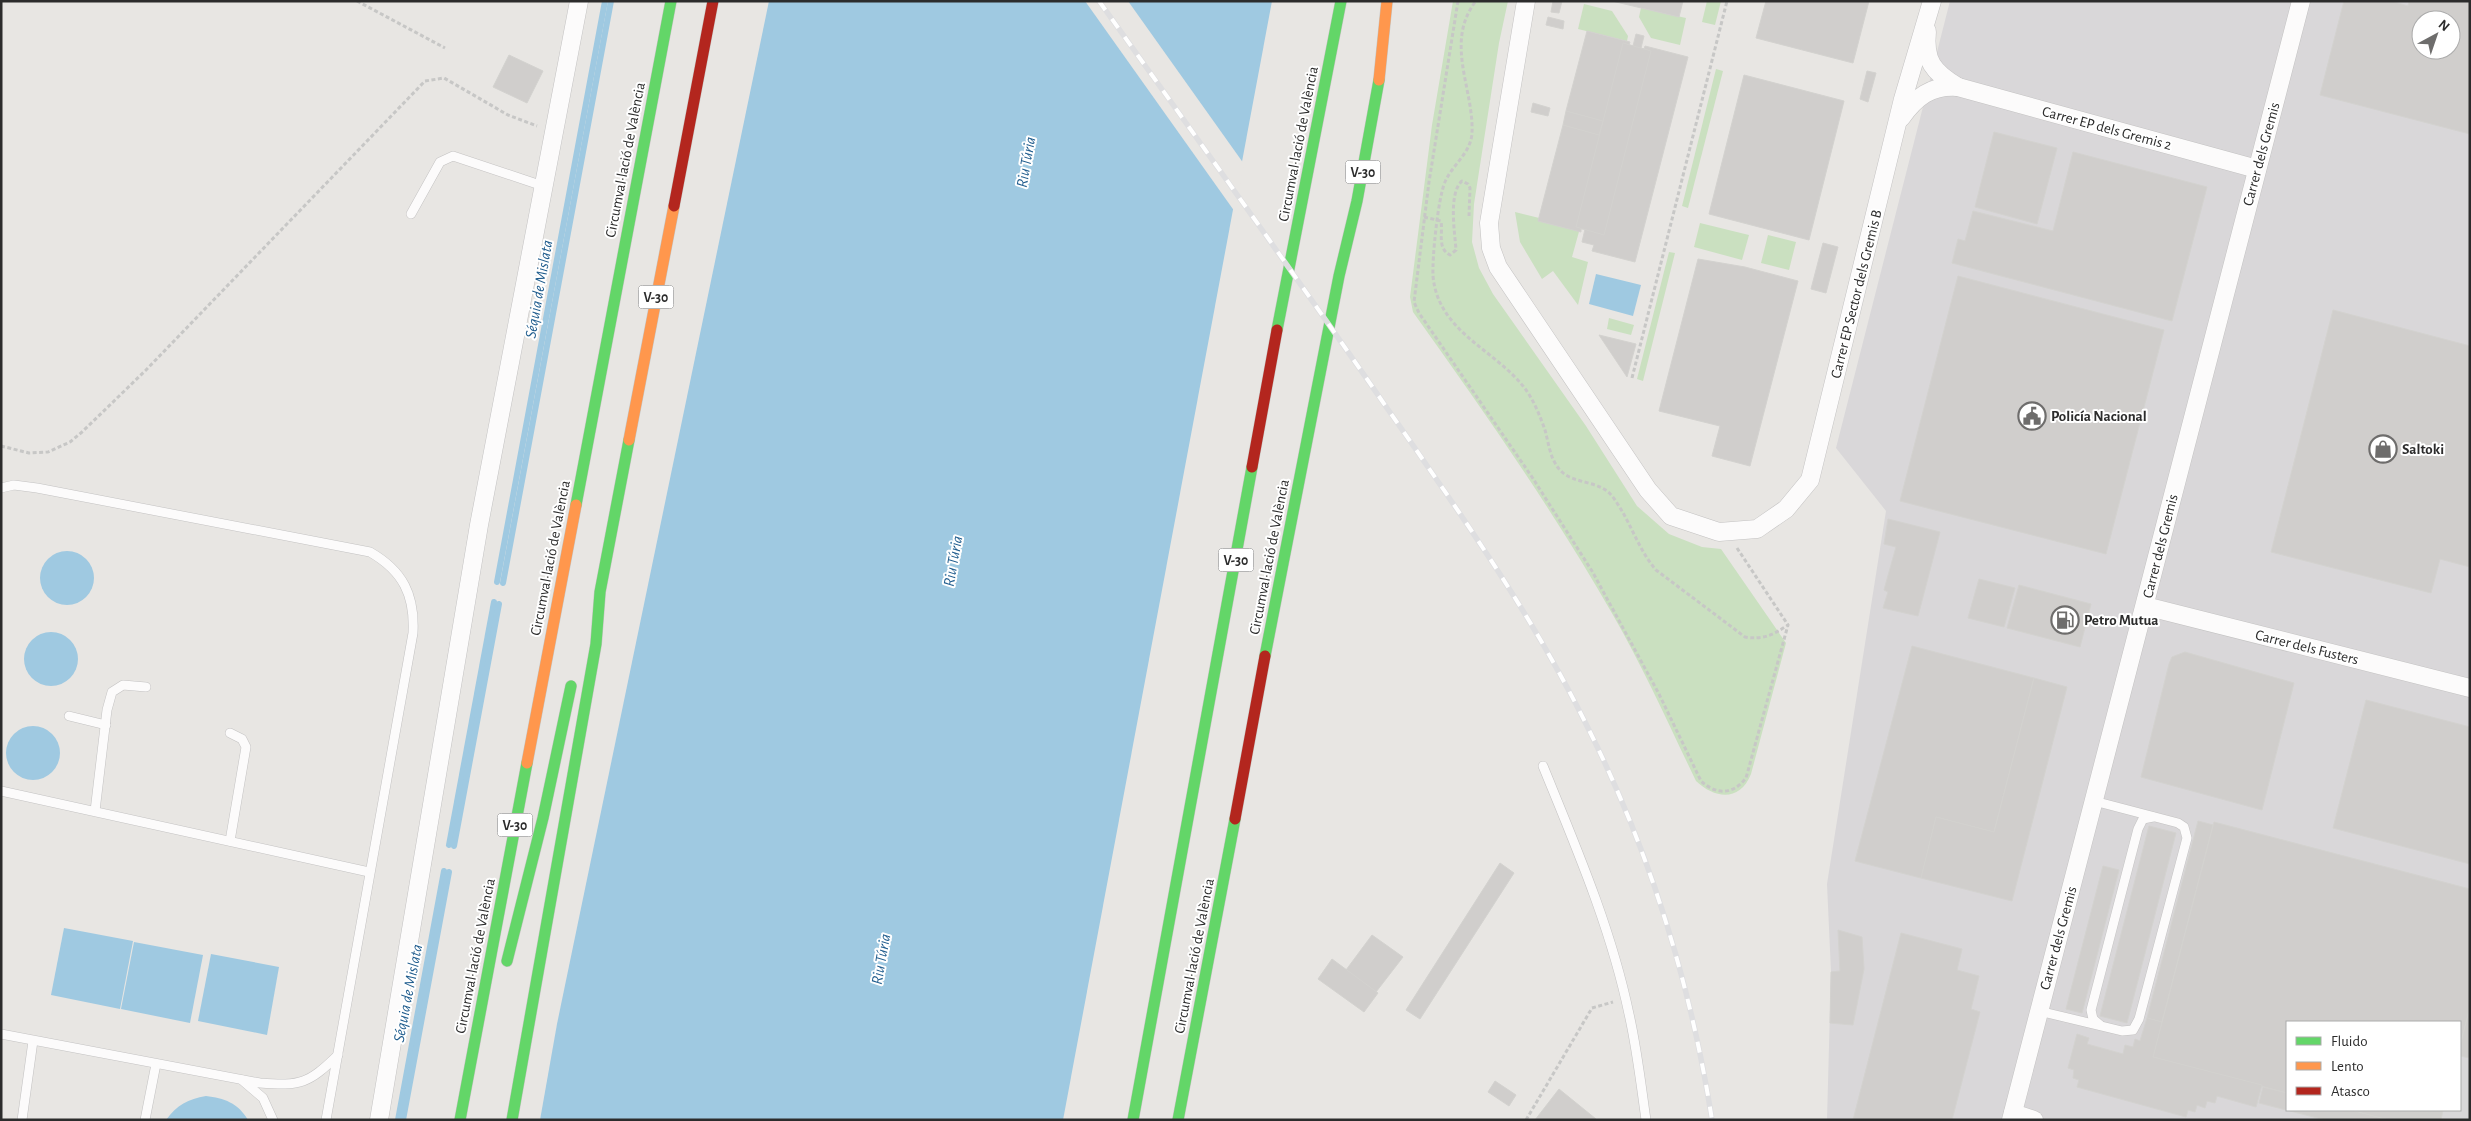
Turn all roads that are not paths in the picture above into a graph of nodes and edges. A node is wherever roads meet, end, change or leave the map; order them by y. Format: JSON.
{"nodes":[{"id":1,"x":579,"y":1,"type":"edge"},
{"id":2,"x":671,"y":1,"type":"edge"},
{"id":3,"x":713,"y":1,"type":"edge"},
{"id":4,"x":1341,"y":1,"type":"edge"},
{"id":5,"x":1387,"y":1,"type":"edge"},
{"id":6,"x":1526,"y":1,"type":"edge"},
{"id":7,"x":2301,"y":1,"type":"edge"},
{"id":8,"x":1930,"y":7,"type":"edge"},
{"id":9,"x":1396,"y":35,"type":"dead end"},
{"id":10,"x":1381,"y":67,"type":"junction"},
{"id":11,"x":1958,"y":87,"type":"junction"},
{"id":12,"x":1899,"y":121,"type":"junction"},
{"id":13,"x":2257,"y":169,"type":"junction"},
{"id":14,"x":543,"y":186,"type":"junction"},
{"id":15,"x":412,"y":214,"type":"dead end"},
{"id":16,"x":1,"y":488,"type":"edge"},
{"id":17,"x":600,"y":592,"type":"junction"},
{"id":18,"x":2145,"y":606,"type":"junction"},
{"id":19,"x":586,"y":626,"type":"dead end"},
{"id":20,"x":573,"y":673,"type":"dead end"},
{"id":21,"x":146,"y":687,"type":"dead end"},
{"id":22,"x":2470,"y":688,"type":"edge"},
{"id":23,"x":69,"y":716,"type":"dead end"},
{"id":24,"x":106,"y":725,"type":"junction"},
{"id":25,"x":230,"y":733,"type":"dead end"},
{"id":26,"x":1543,"y":766,"type":"dead end"},
{"id":27,"x":1,"y":791,"type":"edge"},
{"id":28,"x":2094,"y":801,"type":"junction"},
{"id":29,"x":95,"y":810,"type":"junction"},
{"id":30,"x":2156,"y":817,"type":"junction"},
{"id":31,"x":230,"y":841,"type":"junction"},
{"id":32,"x":369,"y":872,"type":"junction"},
{"id":33,"x":504,"y":971,"type":"dead end"},
{"id":34,"x":2040,"y":1011,"type":"junction"},
{"id":35,"x":2102,"y":1026,"type":"junction"},
{"id":36,"x":1,"y":1034,"type":"edge"},
{"id":37,"x":33,"y":1041,"type":"junction"},
{"id":38,"x":338,"y":1055,"type":"junction"},
{"id":39,"x":156,"y":1064,"type":"junction"},
{"id":40,"x":482,"y":1065,"type":"dead end"},
{"id":41,"x":242,"y":1080,"type":"junction"},
{"id":42,"x":2012,"y":1116,"type":"edge"},
{"id":43,"x":22,"y":1120,"type":"edge"},
{"id":44,"x":145,"y":1120,"type":"edge"},
{"id":45,"x":273,"y":1120,"type":"edge"},
{"id":46,"x":326,"y":1120,"type":"edge"},
{"id":47,"x":380,"y":1120,"type":"edge"},
{"id":48,"x":460,"y":1120,"type":"edge"},
{"id":49,"x":472,"y":1120,"type":"edge"},
{"id":50,"x":512,"y":1120,"type":"edge"},
{"id":51,"x":1133,"y":1120,"type":"edge"},
{"id":52,"x":1178,"y":1120,"type":"edge"},
{"id":53,"x":1646,"y":1120,"type":"edge"},
{"id":54,"x":2034,"y":1120,"type":"edge"}],
"edges":[{"from":1,"to":14,"type":"street"},
{"from":2,"to":48,"type":"highway","name":"Circumval·lació de València","number":"V-30"},
{"from":3,"to":17,"type":"highway","number":"V-30"},
{"from":4,"to":51,"type":"highway","name":"Circumval·lació de València","number":"V-30"},
{"from":5,"to":10,"type":"highway","name":"Circumval·lació de València","number":"V-30"},
{"from":6,"to":12,"type":"street","name":"Carrer EP Sector dels Gremis B"},
{"from":7,"to":13,"type":"street","name":"Carrer dels Gremis"},
{"from":8,"to":11,"type":"street"},
{"from":8,"to":12,"type":"street","name":"Carrer EP Sector dels Gremis B"},
{"from":9,"to":10,"type":"highway"},
{"from":10,"to":52,"type":"highway","name":"Circumval·lació de València","number":"V-30"},
{"from":11,"to":12,"type":"street"},
{"from":11,"to":13,"type":"street","name":"Carrer EP dels Gremis 2"},
{"from":13,"to":18,"type":"street","name":"Carrer dels Gremis"},
{"from":14,"to":15,"type":"lane"},
{"from":14,"to":47,"type":"street"},
{"from":16,"to":32,"type":"lane"},
{"from":17,"to":19,"type":"highway"},
{"from":17,"to":50,"type":"highway","number":"V-30"},
{"from":18,"to":22,"type":"street","name":"Carrer dels Fusters"},
{"from":18,"to":28,"type":"street","name":"Carrer dels Gremis"},
{"from":20,"to":33,"type":"highway"},
{"from":21,"to":24,"type":"lane"},
{"from":23,"to":24,"type":"lane"},
{"from":24,"to":29,"type":"lane"},
{"from":25,"to":31,"type":"lane"},
{"from":26,"to":53,"type":"lane"},
{"from":27,"to":29,"type":"lane"},
{"from":28,"to":30,"type":"lane"},
{"from":28,"to":34,"type":"street","name":"Carrer dels Gremis"},
{"from":29,"to":31,"type":"lane"},
{"from":30,"to":35,"type":"lane"},
{"from":30,"to":35,"type":"lane"},
{"from":31,"to":32,"type":"lane"},
{"from":32,"to":38,"type":"lane"},
{"from":34,"to":35,"type":"lane"},
{"from":34,"to":42,"type":"street","name":"Carrer dels Gremis"},
{"from":36,"to":37,"type":"lane"},
{"from":37,"to":39,"type":"lane"},
{"from":37,"to":43,"type":"lane"},
{"from":38,"to":41,"type":"lane"},
{"from":38,"to":46,"type":"lane"},
{"from":39,"to":41,"type":"lane"},
{"from":39,"to":44,"type":"lane"},
{"from":40,"to":49,"type":"highway"},
{"from":41,"to":45,"type":"lane"},
{"from":42,"to":54,"type":"street"}]}
